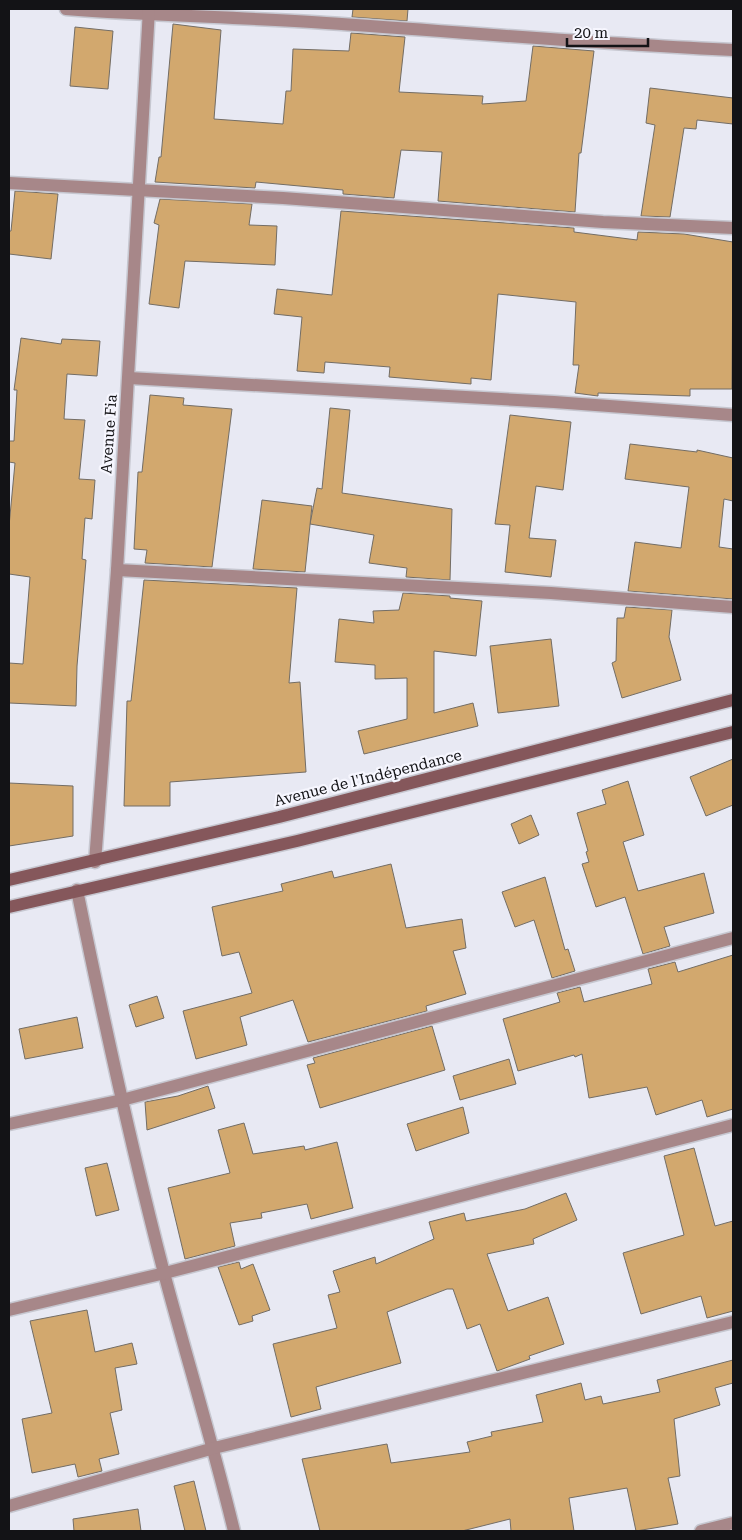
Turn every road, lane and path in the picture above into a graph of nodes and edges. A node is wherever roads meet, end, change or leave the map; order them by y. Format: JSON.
{"nodes":[{"id":1,"x":66,"y":9,"type":"edge"},
{"id":2,"x":149,"y":12,"type":"edge"},
{"id":3,"x":733,"y":50,"type":"edge"},
{"id":4,"x":9,"y":183,"type":"edge"},
{"id":5,"x":139,"y":190,"type":"junction"},
{"id":6,"x":733,"y":228,"type":"edge"},
{"id":7,"x":129,"y":378,"type":"junction"},
{"id":8,"x":733,"y":415,"type":"edge"},
{"id":9,"x":117,"y":570,"type":"junction"},
{"id":10,"x":733,"y":607,"type":"edge"},
{"id":11,"x":733,"y":700,"type":"edge"},
{"id":12,"x":733,"y":732,"type":"edge"},
{"id":13,"x":95,"y":862,"type":"junction"},
{"id":14,"x":9,"y":880,"type":"edge"},
{"id":15,"x":77,"y":890,"type":"junction"},
{"id":16,"x":9,"y":907,"type":"edge"},
{"id":17,"x":733,"y":938,"type":"edge"},
{"id":18,"x":122,"y":1100,"type":"junction"},
{"id":19,"x":9,"y":1124,"type":"edge"},
{"id":20,"x":733,"y":1125,"type":"edge"},
{"id":21,"x":164,"y":1273,"type":"junction"},
{"id":22,"x":9,"y":1310,"type":"edge"},
{"id":23,"x":733,"y":1322,"type":"edge"},
{"id":24,"x":214,"y":1448,"type":"junction"},
{"id":25,"x":9,"y":1506,"type":"edge"},
{"id":26,"x":733,"y":1523,"type":"edge"},
{"id":27,"x":234,"y":1531,"type":"edge"},
{"id":28,"x":701,"y":1531,"type":"edge"}],
"edges":[{"from":1,"to":2,"type":"street"},
{"from":2,"to":3,"type":"street"},
{"from":2,"to":5,"type":"street","name":"Avenue Fia"},
{"from":4,"to":5,"type":"street"},
{"from":5,"to":6,"type":"street"},
{"from":5,"to":7,"type":"street","name":"Avenue Fia"},
{"from":7,"to":8,"type":"street"},
{"from":7,"to":9,"type":"street","name":"Avenue Fia"},
{"from":9,"to":10,"type":"street"},
{"from":9,"to":13,"type":"street","name":"Avenue Fia"},
{"from":11,"to":13,"type":"street","name":"Avenue de l'Indépendance"},
{"from":12,"to":15,"type":"street"},
{"from":13,"to":14,"type":"street","name":"Avenue de l'Indépendance"},
{"from":15,"to":16,"type":"street"},
{"from":15,"to":18,"type":"street"},
{"from":17,"to":18,"type":"street"},
{"from":18,"to":19,"type":"street"},
{"from":18,"to":21,"type":"street"},
{"from":20,"to":21,"type":"street"},
{"from":21,"to":22,"type":"street"},
{"from":21,"to":24,"type":"street"},
{"from":23,"to":24,"type":"street"},
{"from":24,"to":25,"type":"street"},
{"from":24,"to":27,"type":"street"},
{"from":26,"to":28,"type":"street"}]}
